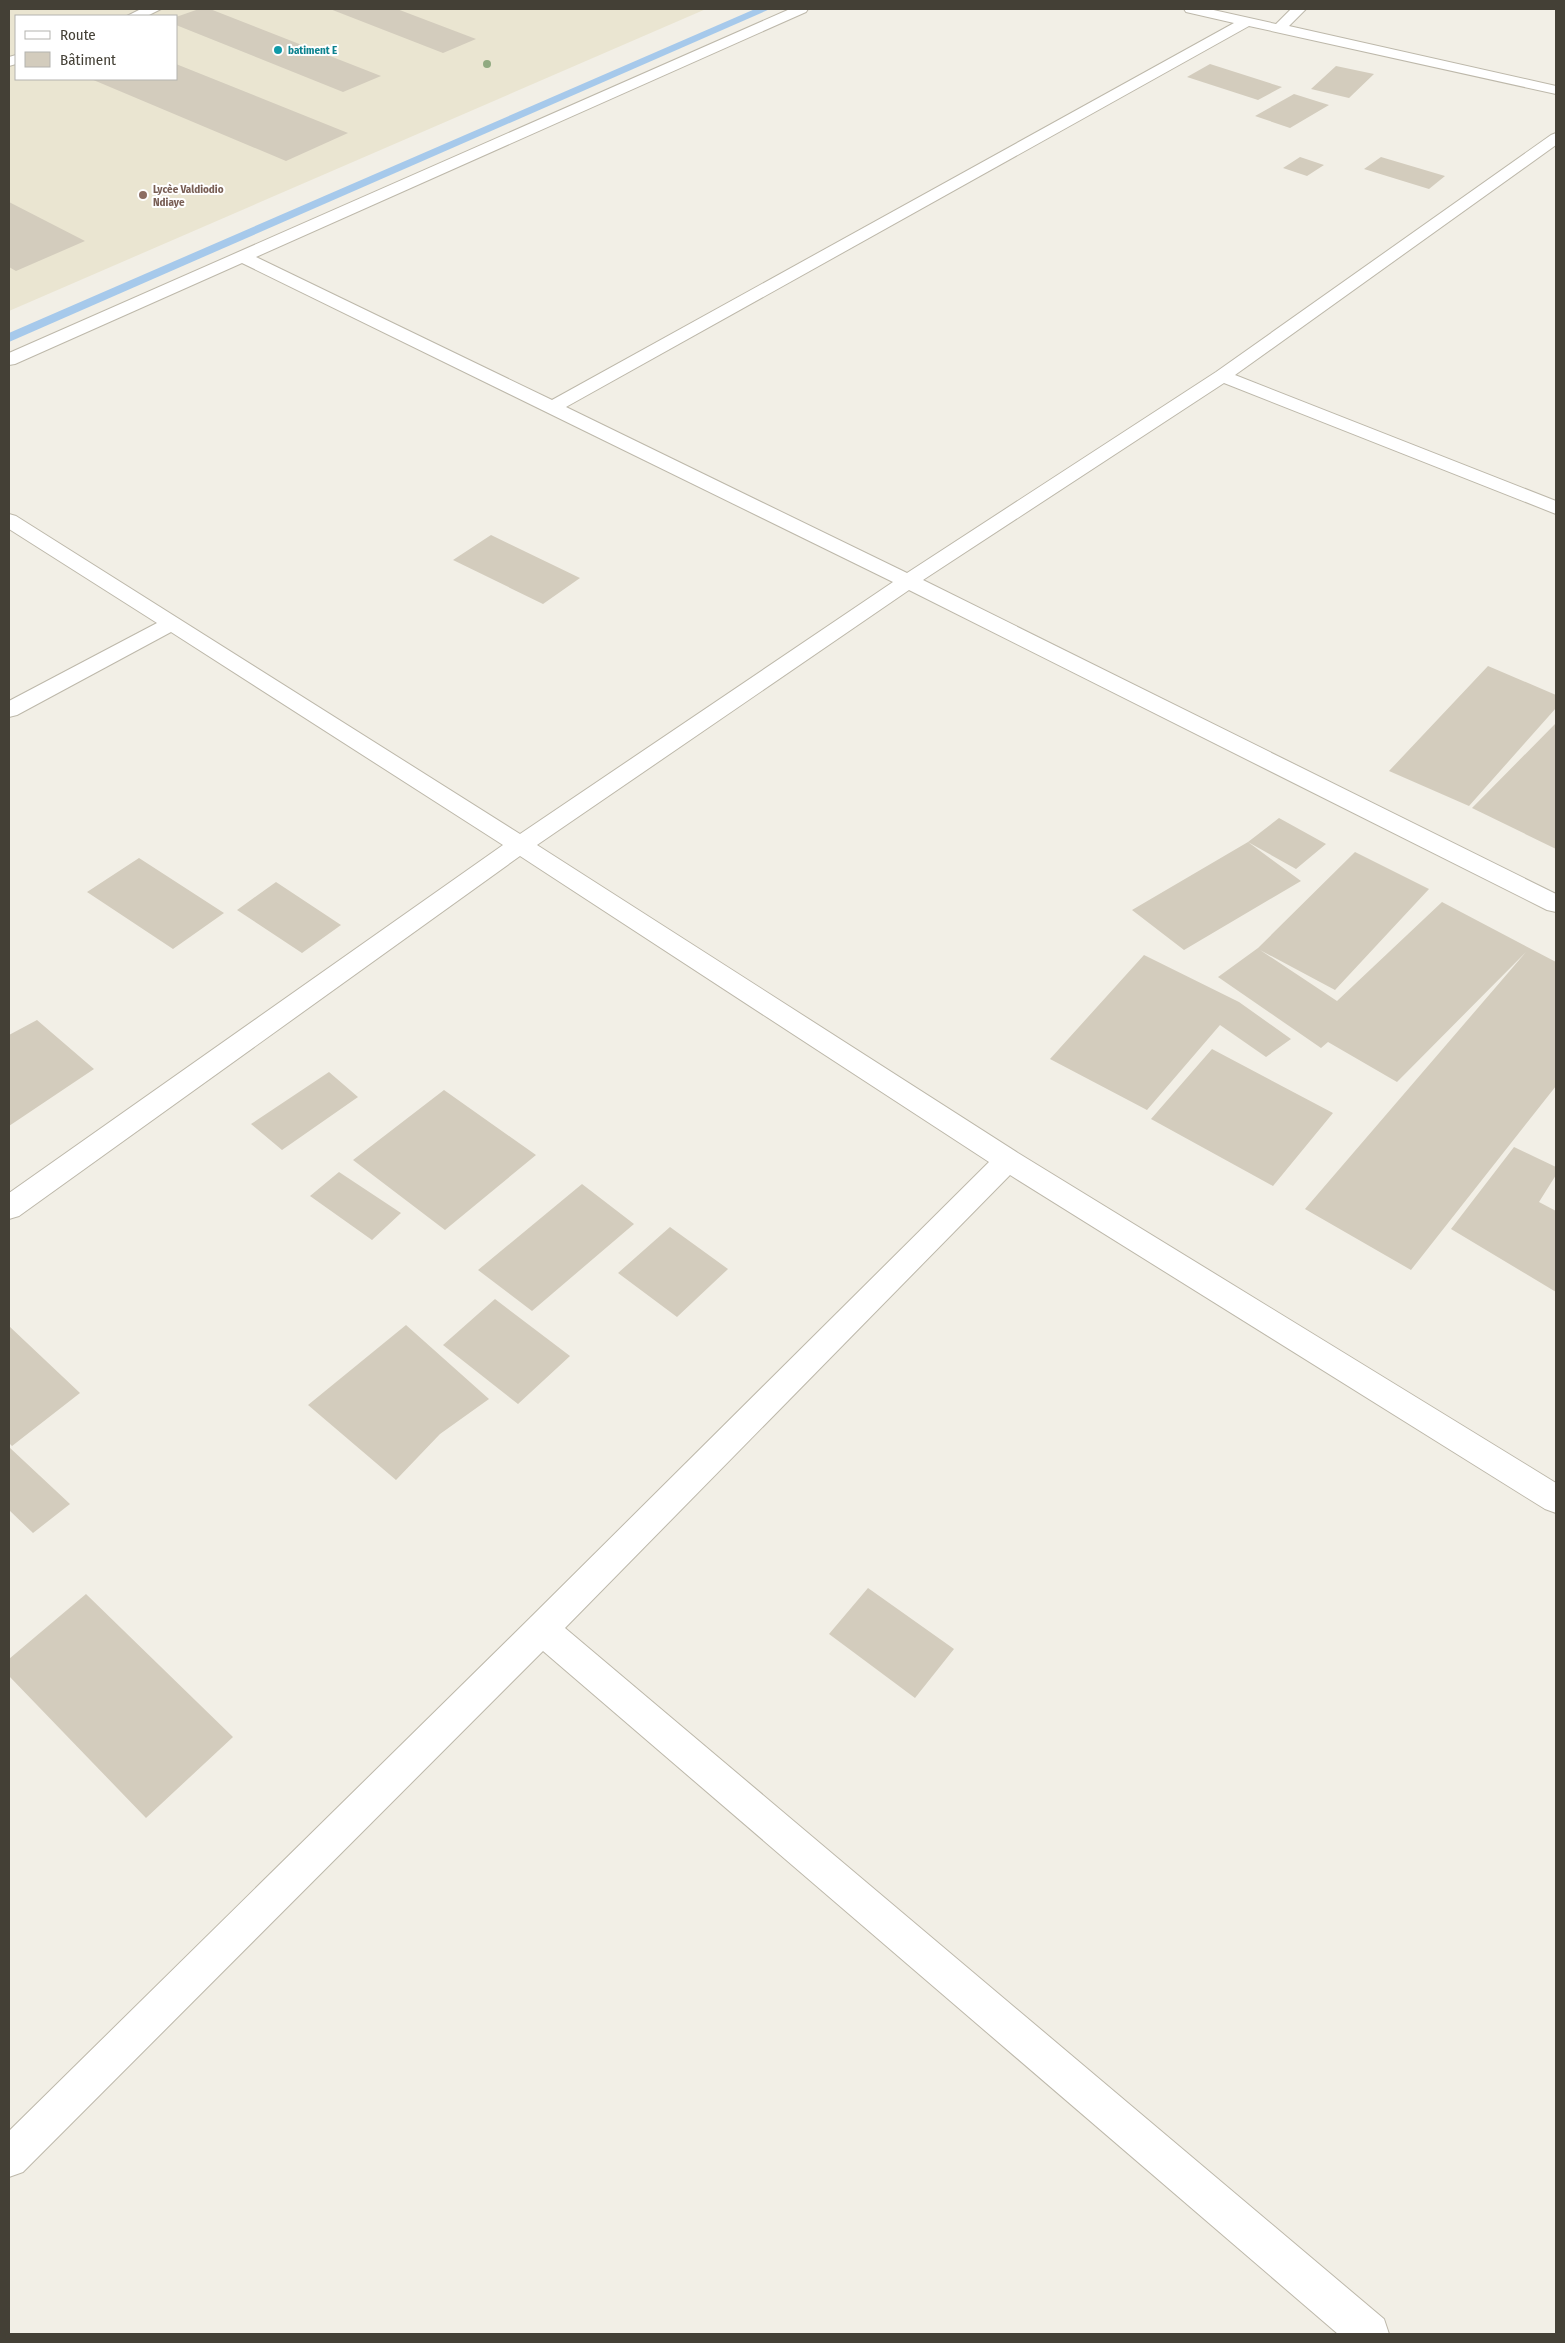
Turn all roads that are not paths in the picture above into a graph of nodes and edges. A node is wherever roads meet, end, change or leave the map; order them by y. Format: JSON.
{"nodes":[{"id":1,"x":154,"y":9,"type":"edge"},
{"id":2,"x":801,"y":9,"type":"edge"},
{"id":3,"x":1191,"y":9,"type":"edge"},
{"id":4,"x":1299,"y":9,"type":"edge"},
{"id":5,"x":137,"y":15,"type":"edge"},
{"id":6,"x":1248,"y":21,"type":"junction"},
{"id":7,"x":1279,"y":28,"type":"junction"},
{"id":8,"x":1556,"y":90,"type":"edge"},
{"id":9,"x":1556,"y":138,"type":"edge"},
{"id":10,"x":241,"y":256,"type":"junction"},
{"id":11,"x":9,"y":360,"type":"edge"},
{"id":12,"x":1222,"y":376,"type":"junction"},
{"id":13,"x":553,"y":407,"type":"junction"},
{"id":14,"x":1556,"y":508,"type":"edge"},
{"id":15,"x":9,"y":520,"type":"edge"},
{"id":16,"x":908,"y":581,"type":"junction"},
{"id":17,"x":170,"y":624,"type":"junction"},
{"id":18,"x":9,"y":710,"type":"edge"},
{"id":19,"x":520,"y":845,"type":"junction"},
{"id":20,"x":1556,"y":904,"type":"edge"},
{"id":21,"x":1008,"y":1160,"type":"junction"},
{"id":22,"x":9,"y":1208,"type":"edge"},
{"id":23,"x":1556,"y":1499,"type":"edge"},
{"id":24,"x":542,"y":1630,"type":"junction"},
{"id":25,"x":9,"y":2158,"type":"edge"},
{"id":26,"x":1368,"y":2334,"type":"edge"}],
"edges":[{"from":1,"to":5,"type":"street"},
{"from":2,"to":10,"type":"street"},
{"from":3,"to":6,"type":"street"},
{"from":4,"to":7,"type":"street"},
{"from":6,"to":7,"type":"street"},
{"from":6,"to":13,"type":"street"},
{"from":7,"to":8,"type":"street"},
{"from":9,"to":12,"type":"street"},
{"from":10,"to":11,"type":"street"},
{"from":10,"to":13,"type":"street"},
{"from":12,"to":14,"type":"street"},
{"from":12,"to":16,"type":"street"},
{"from":13,"to":16,"type":"street"},
{"from":15,"to":17,"type":"street"},
{"from":16,"to":19,"type":"street"},
{"from":16,"to":20,"type":"street"},
{"from":17,"to":18,"type":"street"},
{"from":17,"to":19,"type":"street"},
{"from":19,"to":21,"type":"street"},
{"from":19,"to":22,"type":"street"},
{"from":21,"to":23,"type":"street"},
{"from":21,"to":24,"type":"street"},
{"from":24,"to":25,"type":"street"},
{"from":24,"to":26,"type":"street"}]}
